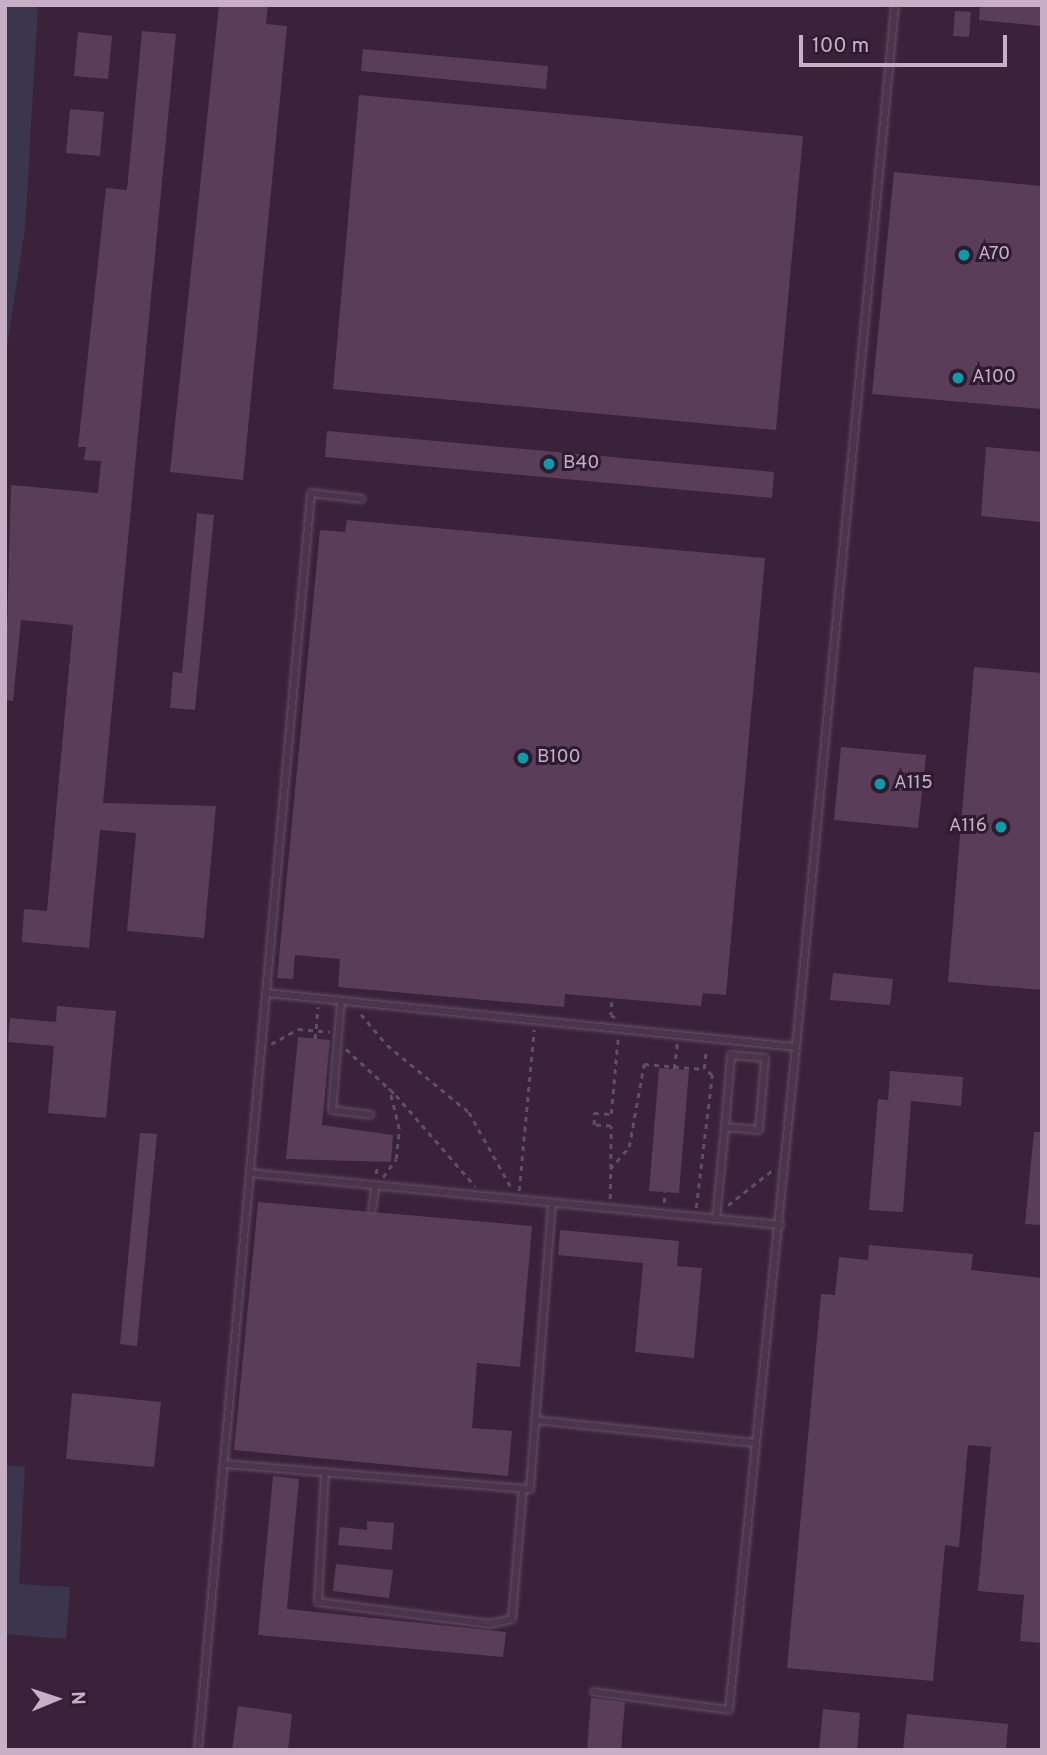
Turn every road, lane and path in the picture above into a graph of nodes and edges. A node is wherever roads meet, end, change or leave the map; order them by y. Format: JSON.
{"nodes":[{"id":1,"x":895,"y":5,"type":"edge"},
{"id":2,"x":362,"y":499,"type":"dead end"},
{"id":3,"x":266,"y":993,"type":"junction"},
{"id":4,"x":318,"y":999,"type":"junction"},
{"id":5,"x":341,"y":1002,"type":"junction"},
{"id":6,"x":612,"y":1002,"type":"dead end"},
{"id":7,"x":352,"y":1003,"type":"junction"},
{"id":8,"x":534,"y":1021,"type":"junction"},
{"id":9,"x":619,"y":1030,"type":"junction"},
{"id":10,"x":316,"y":1031,"type":"junction"},
{"id":11,"x":339,"y":1032,"type":"junction"},
{"id":12,"x":677,"y":1036,"type":"junction"},
{"id":13,"x":315,"y":1039,"type":"dead end"},
{"id":14,"x":706,"y":1039,"type":"junction"},
{"id":15,"x":338,"y":1043,"type":"junction"},
{"id":16,"x":796,"y":1047,"type":"junction"},
{"id":17,"x":261,"y":1048,"type":"junction"},
{"id":18,"x":674,"y":1068,"type":"junction"},
{"id":19,"x":704,"y":1069,"type":"junction"},
{"id":20,"x":389,"y":1088,"type":"junction"},
{"id":21,"x":371,"y":1115,"type":"dead end"},
{"id":22,"x":725,"y":1127,"type":"junction"},
{"id":23,"x":786,"y":1160,"type":"junction"},
{"id":24,"x":610,"y":1168,"type":"junction"},
{"id":25,"x":250,"y":1173,"type":"junction"},
{"id":26,"x":375,"y":1188,"type":"junction"},
{"id":27,"x":483,"y":1198,"type":"junction"},
{"id":28,"x":519,"y":1201,"type":"junction"},
{"id":29,"x":552,"y":1204,"type":"junction"},
{"id":30,"x":372,"y":1210,"type":"dead end"},
{"id":31,"x":609,"y":1210,"type":"junction"},
{"id":32,"x":716,"y":1217,"type":"junction"},
{"id":33,"x":696,"y":1218,"type":"junction"},
{"id":34,"x":780,"y":1225,"type":"junction"},
{"id":35,"x":535,"y":1420,"type":"junction"},
{"id":36,"x":754,"y":1443,"type":"junction"},
{"id":37,"x":224,"y":1464,"type":"junction"},
{"id":38,"x":325,"y":1472,"type":"junction"},
{"id":39,"x":523,"y":1488,"type":"junction"},
{"id":40,"x":594,"y":1692,"type":"dead end"},
{"id":41,"x":198,"y":1750,"type":"edge"}],
"edges":[{"from":1,"to":16,"type":"lane"},
{"from":2,"to":3,"type":"lane"},
{"from":3,"to":4,"type":"lane"},
{"from":3,"to":17,"type":"lane"},
{"from":4,"to":5,"type":"lane"},
{"from":4,"to":10,"type":"path"},
{"from":5,"to":7,"type":"lane"},
{"from":5,"to":11,"type":"lane"},
{"from":6,"to":9,"type":"path"},
{"from":7,"to":8,"type":"lane"},
{"from":7,"to":28,"type":"path"},
{"from":8,"to":9,"type":"lane"},
{"from":8,"to":28,"type":"path"},
{"from":9,"to":12,"type":"lane"},
{"from":9,"to":24,"type":"path"},
{"from":10,"to":11,"type":"path"},
{"from":10,"to":13,"type":"path"},
{"from":10,"to":17,"type":"path"},
{"from":11,"to":15,"type":"lane"},
{"from":12,"to":14,"type":"lane"},
{"from":12,"to":18,"type":"path"},
{"from":14,"to":16,"type":"lane"},
{"from":14,"to":19,"type":"path"},
{"from":15,"to":20,"type":"path"},
{"from":15,"to":21,"type":"lane"},
{"from":16,"to":23,"type":"lane"},
{"from":17,"to":25,"type":"lane"},
{"from":18,"to":19,"type":"path"},
{"from":18,"to":24,"type":"path"},
{"from":19,"to":33,"type":"path"},
{"from":20,"to":26,"type":"path"},
{"from":20,"to":27,"type":"path"},
{"from":22,"to":22,"type":"lane"},
{"from":22,"to":32,"type":"lane"},
{"from":23,"to":32,"type":"path"},
{"from":23,"to":34,"type":"lane"},
{"from":24,"to":31,"type":"path"},
{"from":25,"to":26,"type":"lane"},
{"from":25,"to":37,"type":"lane"},
{"from":26,"to":27,"type":"lane"},
{"from":26,"to":30,"type":"lane"},
{"from":27,"to":28,"type":"lane"},
{"from":28,"to":29,"type":"lane"},
{"from":29,"to":31,"type":"lane"},
{"from":29,"to":35,"type":"lane"},
{"from":31,"to":33,"type":"lane"},
{"from":32,"to":33,"type":"lane"},
{"from":32,"to":34,"type":"lane"},
{"from":34,"to":36,"type":"lane"},
{"from":35,"to":36,"type":"lane"},
{"from":35,"to":39,"type":"lane"},
{"from":36,"to":40,"type":"lane"},
{"from":37,"to":38,"type":"lane"},
{"from":37,"to":41,"type":"lane"},
{"from":38,"to":39,"type":"lane"},
{"from":38,"to":39,"type":"lane"}]}
